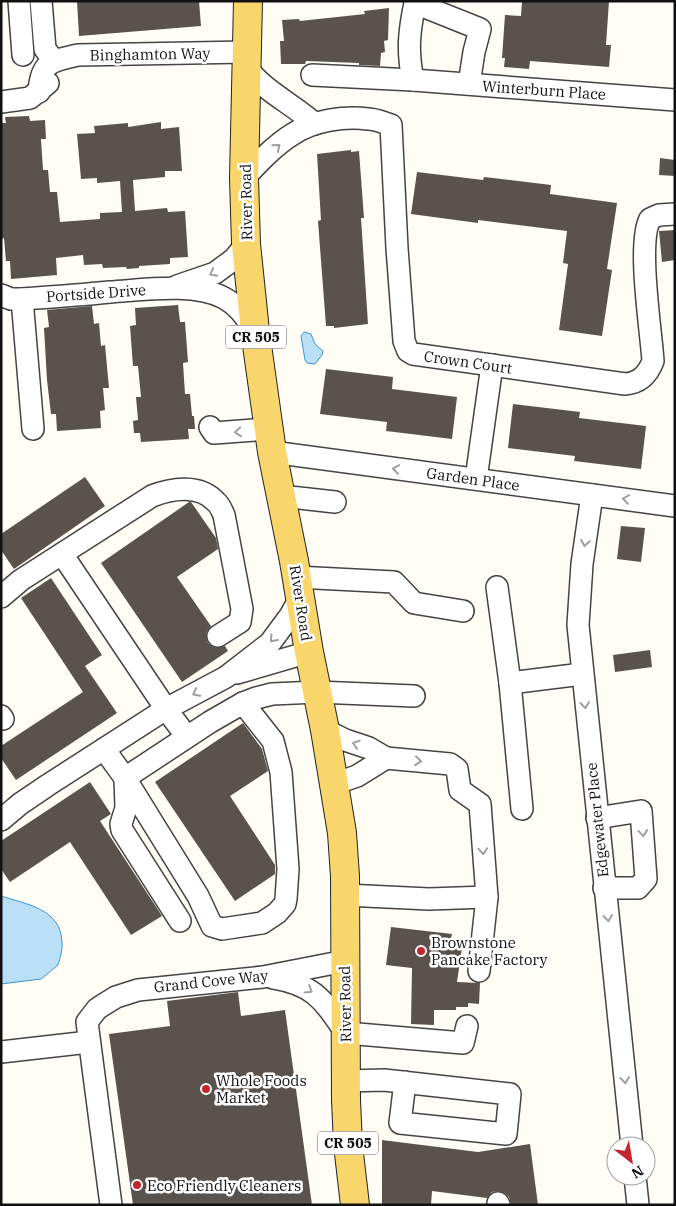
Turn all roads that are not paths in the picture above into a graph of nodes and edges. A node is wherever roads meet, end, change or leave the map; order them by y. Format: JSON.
{"nodes":[{"id":1,"x":19,"y":1,"type":"edge"},
{"id":2,"x":41,"y":1,"type":"edge"},
{"id":3,"x":248,"y":1,"type":"edge"},
{"id":4,"x":23,"y":55,"type":"dead end"},
{"id":5,"x":247,"y":60,"type":"junction"},
{"id":6,"x":54,"y":61,"type":"junction"},
{"id":7,"x":312,"y":75,"type":"dead end"},
{"id":8,"x":413,"y":80,"type":"junction"},
{"id":9,"x":469,"y":84,"type":"junction"},
{"id":10,"x":675,"y":100,"type":"edge"},
{"id":11,"x":1,"y":102,"type":"edge"},
{"id":12,"x":315,"y":124,"type":"junction"},
{"id":13,"x":244,"y":178,"type":"junction"},
{"id":14,"x":675,"y":214,"type":"edge"},
{"id":15,"x":246,"y":244,"type":"junction"},
{"id":16,"x":170,"y":288,"type":"junction"},
{"id":17,"x":1,"y":295,"type":"edge"},
{"id":18,"x":22,"y":299,"type":"junction"},
{"id":19,"x":255,"y":331,"type":"junction"},
{"id":20,"x":492,"y":365,"type":"junction"},
{"id":21,"x":210,"y":427,"type":"dead end"},
{"id":22,"x":33,"y":429,"type":"dead end"},
{"id":23,"x":270,"y":440,"type":"junction"},
{"id":24,"x":476,"y":479,"type":"junction"},
{"id":25,"x":592,"y":494,"type":"junction"},
{"id":26,"x":281,"y":496,"type":"junction"},
{"id":27,"x":335,"y":502,"type":"dead end"},
{"id":28,"x":675,"y":506,"type":"edge"},
{"id":29,"x":62,"y":554,"type":"junction"},
{"id":30,"x":497,"y":587,"type":"dead end"},
{"id":31,"x":298,"y":588,"type":"junction"},
{"id":32,"x":1,"y":597,"type":"edge"},
{"id":33,"x":463,"y":611,"type":"dead end"},
{"id":34,"x":218,"y":636,"type":"dead end"},
{"id":35,"x":308,"y":652,"type":"junction"},
{"id":36,"x":582,"y":674,"type":"junction"},
{"id":37,"x":226,"y":677,"type":"junction"},
{"id":38,"x":510,"y":683,"type":"junction"},
{"id":39,"x":317,"y":692,"type":"junction"},
{"id":40,"x":414,"y":696,"type":"dead end"},
{"id":41,"x":243,"y":703,"type":"junction"},
{"id":42,"x":166,"y":709,"type":"junction"},
{"id":43,"x":325,"y":730,"type":"junction"},
{"id":44,"x":187,"y":737,"type":"junction"},
{"id":45,"x":104,"y":749,"type":"junction"},
{"id":46,"x":386,"y":758,"type":"junction"},
{"id":47,"x":125,"y":778,"type":"junction"},
{"id":48,"x":334,"y":784,"type":"junction"},
{"id":49,"x":11,"y":802,"type":"edge"},
{"id":50,"x":522,"y":809,"type":"dead end"},
{"id":51,"x":597,"y":818,"type":"junction"},
{"id":52,"x":1,"y":820,"type":"edge"},
{"id":53,"x":604,"y":888,"type":"junction"},
{"id":54,"x":345,"y":895,"type":"junction"},
{"id":55,"x":487,"y":897,"type":"junction"},
{"id":56,"x":180,"y":920,"type":"dead end"},
{"id":57,"x":345,"y":961,"type":"junction"},
{"id":58,"x":479,"y":971,"type":"dead end"},
{"id":59,"x":263,"y":977,"type":"junction"},
{"id":60,"x":466,"y":1026,"type":"dead end"},
{"id":61,"x":88,"y":1032,"type":"junction"},
{"id":62,"x":346,"y":1033,"type":"junction"},
{"id":63,"x":1,"y":1052,"type":"edge"},
{"id":64,"x":346,"y":1081,"type":"junction"},
{"id":65,"x":405,"y":1082,"type":"junction"},
{"id":66,"x":631,"y":1136,"type":"edge"},
{"id":67,"x":636,"y":1186,"type":"edge"},
{"id":68,"x":111,"y":1205,"type":"edge"},
{"id":69,"x":355,"y":1205,"type":"edge"},
{"id":70,"x":638,"y":1205,"type":"edge"}],
"edges":[{"from":1,"to":4,"type":"street"},
{"from":2,"to":6,"type":"street"},
{"from":3,"to":5,"type":"main road","name":"River Road","number":"CR 505"},
{"from":5,"to":6,"type":"street","name":"Binghamton Way"},
{"from":5,"to":12,"type":"street"},
{"from":5,"to":13,"type":"main road","name":"River Road","number":"CR 505"},
{"from":6,"to":11,"type":"street"},
{"from":7,"to":8,"type":"street","name":"Winterburn Place"},
{"from":8,"to":9,"type":"street","name":"Winterburn Place"},
{"from":8,"to":9,"type":"street"},
{"from":9,"to":10,"type":"street","name":"Winterburn Place"},
{"from":13,"to":12,"type":"street","name":"Crown Court","one_way":true},
{"from":12,"to":20,"type":"street","name":"Crown Court"},
{"from":13,"to":15,"type":"main road","name":"River Road","number":"CR 505"},
{"from":14,"to":20,"type":"street","name":"Crown Court"},
{"from":15,"to":16,"type":"street","name":"Portside Drive","one_way":true},
{"from":15,"to":19,"type":"main road","name":"River Road","number":"CR 505"},
{"from":16,"to":18,"type":"street","name":"Portside Drive"},
{"from":16,"to":19,"type":"street","name":"Portside Drive"},
{"from":17,"to":18,"type":"street","name":"Portside Drive"},
{"from":18,"to":22,"type":"street"},
{"from":19,"to":23,"type":"main road","name":"River Road","number":"CR 505"},
{"from":20,"to":24,"type":"street"},
{"from":23,"to":21,"type":"street","name":"Garden Place","one_way":true},
{"from":24,"to":23,"type":"street","name":"Garden Place","one_way":true},
{"from":23,"to":26,"type":"main road","name":"River Road","number":"CR 505"},
{"from":24,"to":25,"type":"street","name":"Garden Place"},
{"from":28,"to":25,"type":"street","name":"Garden Place","one_way":true},
{"from":25,"to":36,"type":"street","name":"Edgewater Place","one_way":true},
{"from":26,"to":27,"type":"street"},
{"from":26,"to":31,"type":"main road","name":"River Road","number":"CR 505"},
{"from":29,"to":32,"type":"street"},
{"from":29,"to":34,"type":"street"},
{"from":29,"to":42,"type":"street"},
{"from":30,"to":38,"type":"street"},
{"from":31,"to":33,"type":"street"},
{"from":31,"to":35,"type":"main road","name":"River Road","number":"CR 505"},
{"from":31,"to":37,"type":"street","one_way":true},
{"from":35,"to":37,"type":"street"},
{"from":35,"to":39,"type":"main road","name":"River Road","number":"CR 505"},
{"from":36,"to":38,"type":"street"},
{"from":36,"to":51,"type":"street","name":"Edgewater Place","one_way":true},
{"from":37,"to":42,"type":"street","one_way":true},
{"from":38,"to":50,"type":"street"},
{"from":39,"to":40,"type":"street"},
{"from":39,"to":41,"type":"street"},
{"from":39,"to":43,"type":"main road","name":"River Road","number":"CR 505"},
{"from":41,"to":44,"type":"street"},
{"from":41,"to":47,"type":"street"},
{"from":42,"to":44,"type":"street"},
{"from":42,"to":45,"type":"street"},
{"from":46,"to":43,"type":"street","one_way":true},
{"from":43,"to":48,"type":"main road","name":"River Road","number":"CR 505"},
{"from":44,"to":47,"type":"street"},
{"from":45,"to":47,"type":"street"},
{"from":45,"to":49,"type":"street"},
{"from":46,"to":48,"type":"street"},
{"from":46,"to":55,"type":"street","one_way":true},
{"from":47,"to":56,"type":"street"},
{"from":48,"to":54,"type":"main road","name":"River Road","number":"CR 505"},
{"from":49,"to":52,"type":"street"},
{"from":51,"to":53,"type":"street","name":"Edgewater Place"},
{"from":51,"to":53,"type":"street","one_way":true},
{"from":53,"to":66,"type":"street","name":"Edgewater Place","one_way":true},
{"from":54,"to":55,"type":"street"},
{"from":54,"to":57,"type":"main road","name":"River Road","number":"CR 505"},
{"from":55,"to":58,"type":"street"},
{"from":57,"to":59,"type":"street","name":"Grand Cove Way"},
{"from":57,"to":62,"type":"main road","name":"River Road","number":"CR 505"},
{"from":59,"to":61,"type":"street","name":"Grand Cove Way"},
{"from":59,"to":62,"type":"street","one_way":true},
{"from":60,"to":62,"type":"street"},
{"from":61,"to":63,"type":"street"},
{"from":61,"to":68,"type":"street"},
{"from":62,"to":64,"type":"main road","name":"River Road","number":"CR 505"},
{"from":64,"to":65,"type":"street"},
{"from":64,"to":69,"type":"main road","name":"River Road","number":"CR 505"},
{"from":65,"to":65,"type":"street"},
{"from":67,"to":70,"type":"street"}]}
